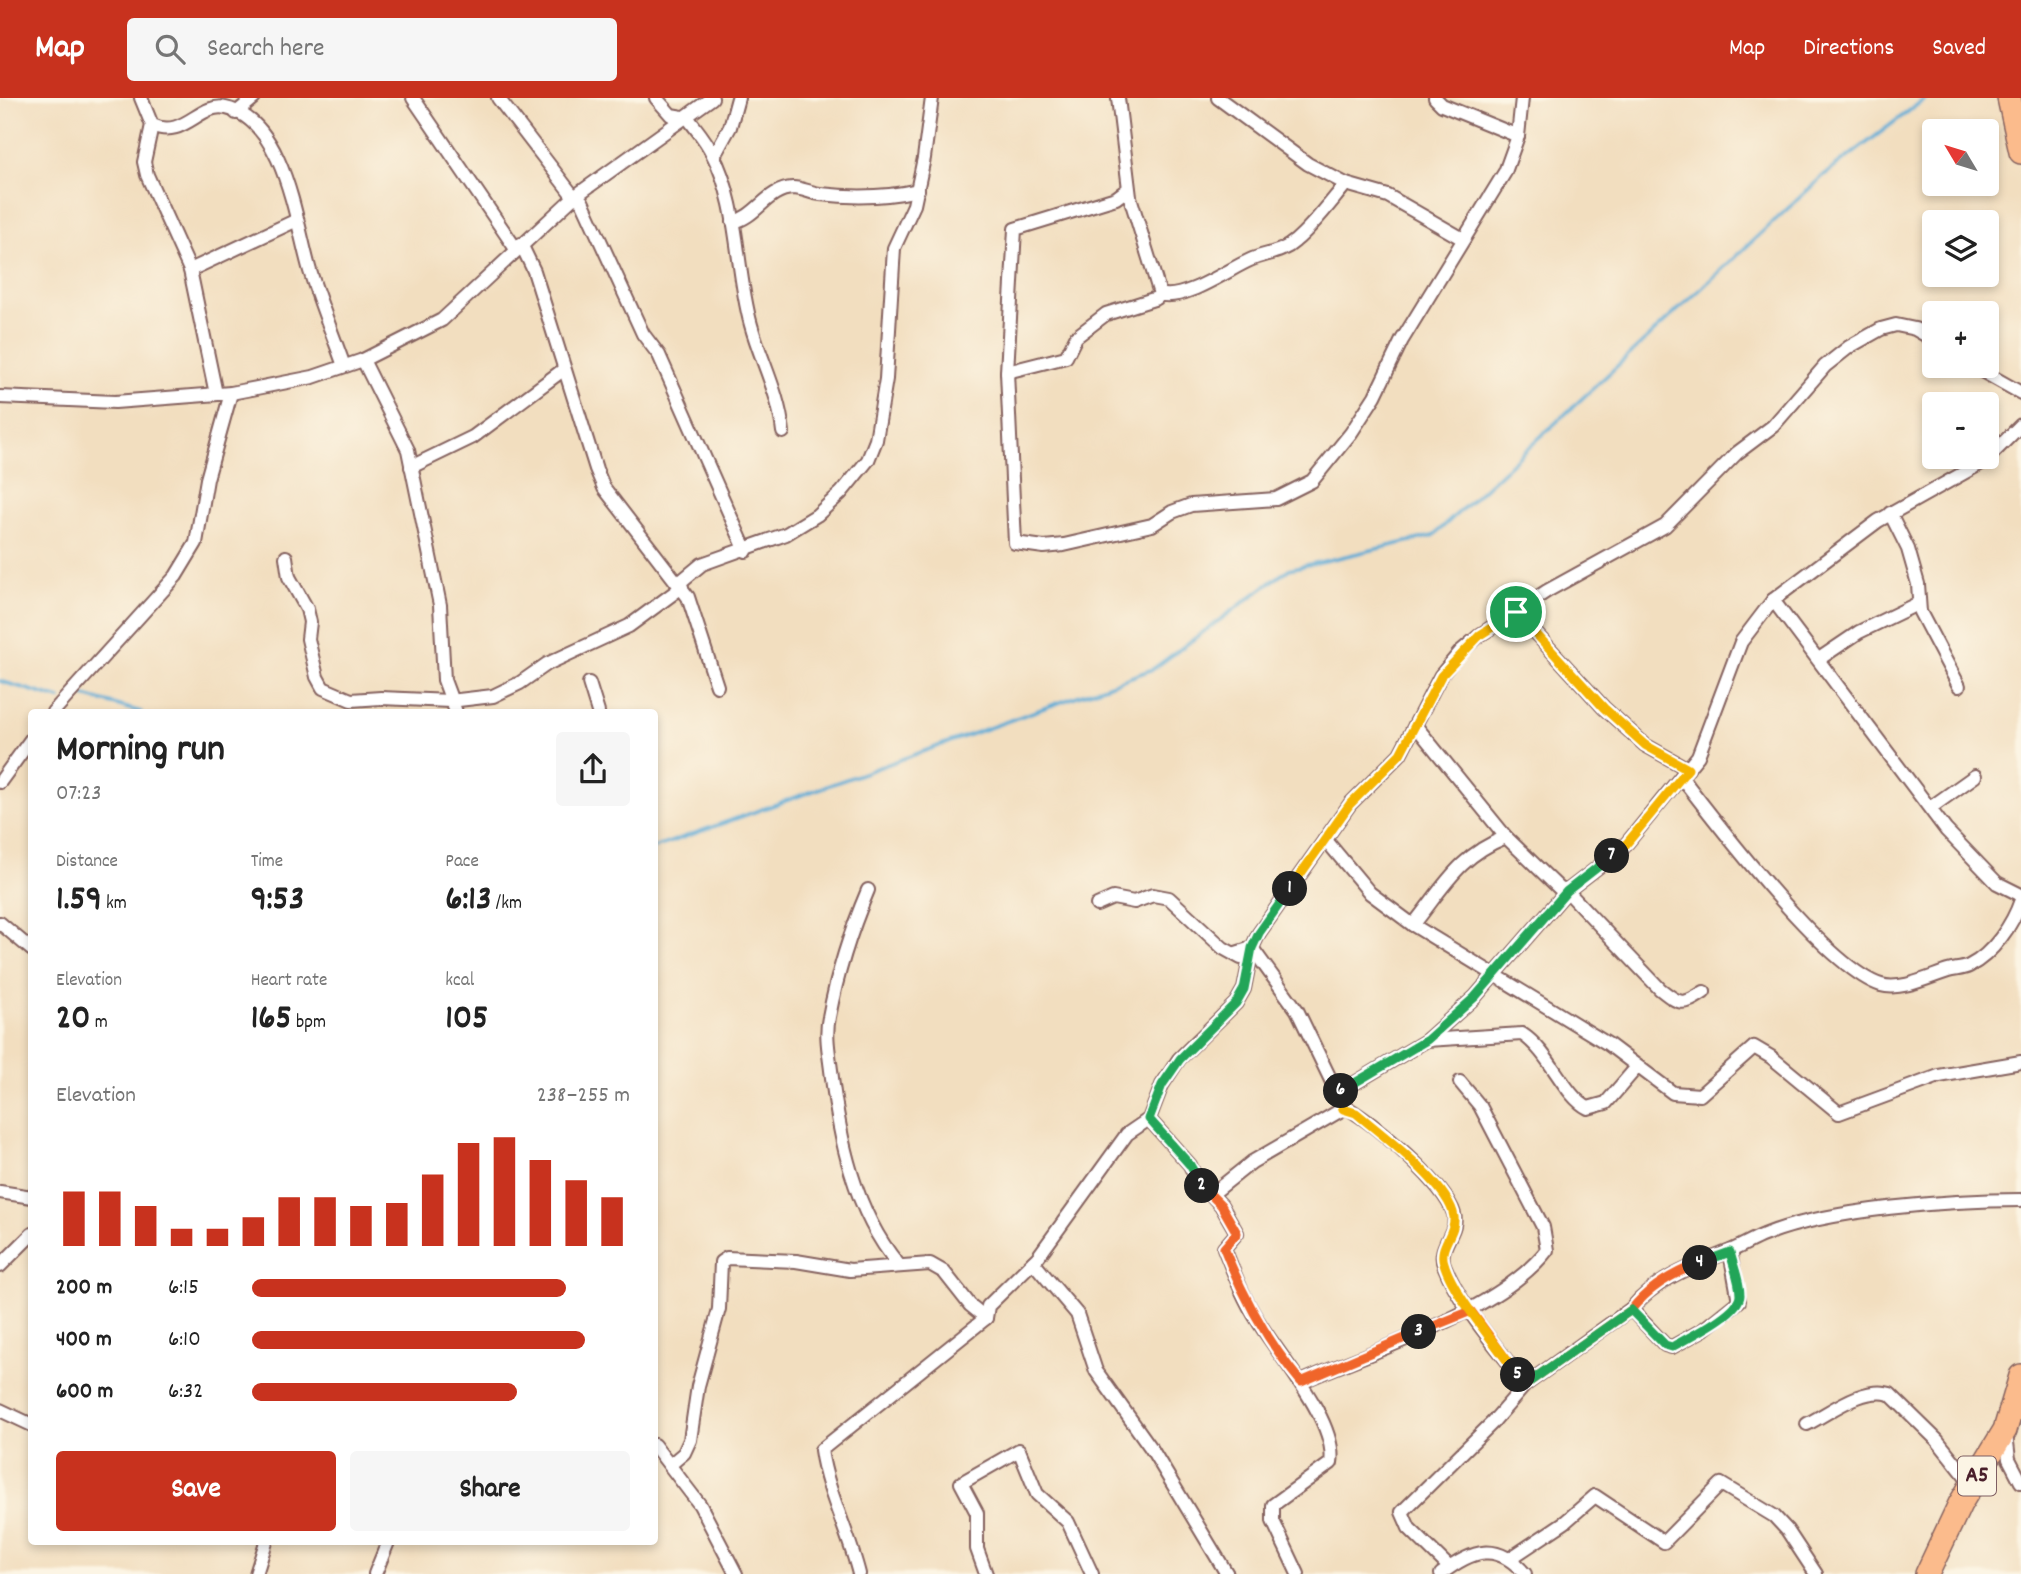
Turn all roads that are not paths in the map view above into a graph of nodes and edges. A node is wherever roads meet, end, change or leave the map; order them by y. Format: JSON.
{"nodes":[{"id":1,"x":141,"y":98,"type":"edge"},
{"id":2,"x":254,"y":98,"type":"edge"},
{"id":3,"x":413,"y":98,"type":"edge"},
{"id":4,"x":498,"y":98,"type":"edge"},
{"id":5,"x":656,"y":98,"type":"edge"},
{"id":6,"x":712,"y":98,"type":"edge"},
{"id":7,"x":738,"y":98,"type":"edge"},
{"id":8,"x":932,"y":98,"type":"edge"},
{"id":9,"x":1118,"y":98,"type":"edge"},
{"id":10,"x":1218,"y":98,"type":"edge"},
{"id":11,"x":1435,"y":98,"type":"edge"},
{"id":12,"x":1522,"y":98,"type":"edge"},
{"id":13,"x":2009,"y":98,"type":"edge"},
{"id":14,"x":236,"y":113,"type":"junction"},
{"id":15,"x":688,"y":118,"type":"junction"},
{"id":16,"x":152,"y":125,"type":"junction"},
{"id":17,"x":1518,"y":136,"type":"junction"},
{"id":18,"x":2021,"y":152,"type":"edge"},
{"id":19,"x":714,"y":156,"type":"junction"},
{"id":20,"x":1346,"y":184,"type":"junction"},
{"id":21,"x":1128,"y":189,"type":"junction"},
{"id":22,"x":918,"y":190,"type":"junction"},
{"id":23,"x":574,"y":197,"type":"junction"},
{"id":24,"x":297,"y":220,"type":"junction"},
{"id":25,"x":733,"y":222,"type":"junction"},
{"id":26,"x":1463,"y":239,"type":"junction"},
{"id":27,"x":518,"y":247,"type":"junction"},
{"id":28,"x":190,"y":270,"type":"junction"},
{"id":29,"x":1160,"y":294,"type":"junction"},
{"id":30,"x":1922,"y":333,"type":"edge"},
{"id":31,"x":363,"y":360,"type":"junction"},
{"id":32,"x":344,"y":366,"type":"junction"},
{"id":33,"x":563,"y":370,"type":"junction"},
{"id":34,"x":1007,"y":372,"type":"junction"},
{"id":35,"x":1994,"y":378,"type":"edge"},
{"id":36,"x":232,"y":393,"type":"junction"},
{"id":37,"x":2021,"y":393,"type":"edge"},
{"id":38,"x":216,"y":394,"type":"junction"},
{"id":39,"x":0,"y":397,"type":"edge"},
{"id":40,"x":2021,"y":425,"type":"edge"},
{"id":41,"x":783,"y":432,"type":"dead end"},
{"id":42,"x":411,"y":467,"type":"junction"},
{"id":43,"x":1891,"y":513,"type":"junction"},
{"id":44,"x":746,"y":551,"type":"junction"},
{"id":45,"x":286,"y":557,"type":"dead end"},
{"id":46,"x":680,"y":585,"type":"junction"},
{"id":47,"x":1773,"y":600,"type":"junction"},
{"id":48,"x":1919,"y":603,"type":"junction"},
{"id":49,"x":1516,"y":612,"type":"junction"},
{"id":50,"x":1819,"y":659,"type":"junction"},
{"id":51,"x":589,"y":683,"type":"dead end"},
{"id":52,"x":717,"y":686,"type":"dead end"},
{"id":53,"x":1959,"y":686,"type":"dead end"},
{"id":54,"x":453,"y":706,"type":"edge"},
{"id":55,"x":56,"y":709,"type":"edge"},
{"id":56,"x":597,"y":709,"type":"edge"},
{"id":57,"x":1415,"y":725,"type":"junction"},
{"id":58,"x":28,"y":744,"type":"edge"},
{"id":59,"x":1685,"y":773,"type":"junction"},
{"id":60,"x":1975,"y":776,"type":"dead end"},
{"id":61,"x":0,"y":782,"type":"edge"},
{"id":62,"x":1930,"y":808,"type":"junction"},
{"id":63,"x":1506,"y":837,"type":"junction"},
{"id":64,"x":1325,"y":839,"type":"junction"},
{"id":65,"x":868,"y":890,"type":"dead end"},
{"id":66,"x":1567,"y":891,"type":"junction"},
{"id":67,"x":2021,"y":898,"type":"edge"},
{"id":68,"x":1097,"y":905,"type":"dead end"},
{"id":69,"x":0,"y":923,"type":"edge"},
{"id":70,"x":1413,"y":925,"type":"junction"},
{"id":71,"x":28,"y":947,"type":"edge"},
{"id":72,"x":1252,"y":948,"type":"junction"},
{"id":73,"x":1236,"y":953,"type":"junction"},
{"id":74,"x":1250,"y":966,"type":"junction"},
{"id":75,"x":1493,"y":974,"type":"junction"},
{"id":76,"x":1704,"y":992,"type":"dead end"},
{"id":77,"x":1427,"y":1040,"type":"junction"},
{"id":78,"x":2021,"y":1062,"type":"edge"},
{"id":79,"x":1637,"y":1067,"type":"junction"},
{"id":80,"x":1460,"y":1082,"type":"dead end"},
{"id":81,"x":1338,"y":1093,"type":"junction"},
{"id":82,"x":1343,"y":1109,"type":"junction"},
{"id":83,"x":1149,"y":1119,"type":"junction"},
{"id":84,"x":0,"y":1192,"type":"edge"},
{"id":85,"x":1212,"y":1194,"type":"junction"},
{"id":86,"x":28,"y":1196,"type":"edge"},
{"id":87,"x":2021,"y":1200,"type":"edge"},
{"id":88,"x":28,"y":1238,"type":"edge"},
{"id":89,"x":1730,"y":1252,"type":"junction"},
{"id":90,"x":1033,"y":1262,"type":"junction"},
{"id":91,"x":898,"y":1264,"type":"junction"},
{"id":92,"x":0,"y":1266,"type":"edge"},
{"id":93,"x":1631,"y":1310,"type":"junction"},
{"id":94,"x":1471,"y":1311,"type":"junction"},
{"id":95,"x":986,"y":1318,"type":"junction"},
{"id":96,"x":2021,"y":1376,"type":"edge"},
{"id":97,"x":1301,"y":1382,"type":"junction"},
{"id":98,"x":1525,"y":1385,"type":"junction"},
{"id":99,"x":0,"y":1410,"type":"edge"},
{"id":100,"x":28,"y":1423,"type":"edge"},
{"id":101,"x":1807,"y":1424,"type":"dead end"},
{"id":102,"x":2005,"y":1430,"type":"junction"},
{"id":103,"x":658,"y":1449,"type":"edge"},
{"id":104,"x":671,"y":1464,"type":"junction"},
{"id":105,"x":2021,"y":1482,"type":"edge"},
{"id":106,"x":1972,"y":1484,"type":"junction"},
{"id":107,"x":265,"y":1545,"type":"edge"},
{"id":108,"x":387,"y":1545,"type":"edge"},
{"id":109,"x":1511,"y":1558,"type":"junction"},
{"id":110,"x":1445,"y":1571,"type":"edge"},
{"id":111,"x":256,"y":1574,"type":"edge"},
{"id":112,"x":375,"y":1574,"type":"edge"},
{"id":113,"x":736,"y":1574,"type":"edge"},
{"id":114,"x":859,"y":1574,"type":"edge"},
{"id":115,"x":986,"y":1574,"type":"edge"},
{"id":116,"x":1092,"y":1574,"type":"edge"},
{"id":117,"x":1227,"y":1574,"type":"edge"},
{"id":118,"x":1298,"y":1574,"type":"edge"},
{"id":119,"x":1525,"y":1574,"type":"edge"},
{"id":120,"x":1816,"y":1574,"type":"edge"},
{"id":121,"x":1927,"y":1574,"type":"edge"}],
"edges":[{"from":1,"to":16,"type":"street"},
{"from":2,"to":14,"type":"street"},
{"from":3,"to":27,"type":"street"},
{"from":4,"to":23,"type":"street"},
{"from":5,"to":15,"type":"street"},
{"from":6,"to":15,"type":"street"},
{"from":7,"to":19,"type":"street"},
{"from":8,"to":22,"type":"street"},
{"from":9,"to":21,"type":"street"},
{"from":10,"to":20,"type":"street"},
{"from":11,"to":17,"type":"street"},
{"from":12,"to":17,"type":"street"},
{"from":13,"to":18,"type":"highway"},
{"from":14,"to":16,"type":"street"},
{"from":14,"to":24,"type":"street"},
{"from":15,"to":19,"type":"street"},
{"from":15,"to":23,"type":"street"},
{"from":16,"to":28,"type":"street"},
{"from":17,"to":26,"type":"street"},
{"from":19,"to":25,"type":"street"},
{"from":20,"to":26,"type":"street"},
{"from":20,"to":29,"type":"street"},
{"from":21,"to":29,"type":"street"},
{"from":21,"to":34,"type":"street"},
{"from":22,"to":25,"type":"street"},
{"from":22,"to":44,"type":"street"},
{"from":23,"to":27,"type":"street"},
{"from":23,"to":44,"type":"street"},
{"from":24,"to":28,"type":"street"},
{"from":24,"to":32,"type":"street"},
{"from":25,"to":41,"type":"street"},
{"from":26,"to":34,"type":"street"},
{"from":27,"to":31,"type":"street"},
{"from":27,"to":33,"type":"street"},
{"from":28,"to":38,"type":"street"},
{"from":29,"to":34,"type":"street"},
{"from":30,"to":49,"type":"street"},
{"from":31,"to":32,"type":"street"},
{"from":31,"to":42,"type":"street"},
{"from":32,"to":36,"type":"street"},
{"from":33,"to":42,"type":"street"},
{"from":33,"to":46,"type":"street"},
{"from":35,"to":37,"type":"street"},
{"from":36,"to":38,"type":"street"},
{"from":36,"to":55,"type":"street"},
{"from":38,"to":39,"type":"street"},
{"from":40,"to":43,"type":"street"},
{"from":42,"to":54,"type":"street"},
{"from":43,"to":47,"type":"street"},
{"from":43,"to":48,"type":"street"},
{"from":44,"to":46,"type":"street"},
{"from":45,"to":54,"type":"street"},
{"from":46,"to":52,"type":"street"},
{"from":46,"to":54,"type":"street"},
{"from":47,"to":50,"type":"street"},
{"from":47,"to":59,"type":"street"},
{"from":48,"to":50,"type":"street"},
{"from":48,"to":53,"type":"street"},
{"from":49,"to":57,"type":"street"},
{"from":49,"to":59,"type":"street"},
{"from":50,"to":62,"type":"street"},
{"from":51,"to":56,"type":"street"},
{"from":57,"to":63,"type":"street"},
{"from":57,"to":64,"type":"street"},
{"from":58,"to":61,"type":"street"},
{"from":59,"to":66,"type":"street"},
{"from":59,"to":67,"type":"street"},
{"from":60,"to":62,"type":"street"},
{"from":62,"to":67,"type":"street"},
{"from":63,"to":66,"type":"street"},
{"from":63,"to":70,"type":"street"},
{"from":64,"to":70,"type":"street"},
{"from":64,"to":72,"type":"street"},
{"from":65,"to":91,"type":"street"},
{"from":66,"to":75,"type":"street"},
{"from":66,"to":76,"type":"street"},
{"from":68,"to":73,"type":"street"},
{"from":69,"to":71,"type":"street"},
{"from":70,"to":75,"type":"street"},
{"from":72,"to":73,"type":"street"},
{"from":72,"to":74,"type":"street"},
{"from":72,"to":81,"type":"street"},
{"from":73,"to":74,"type":"street"},
{"from":74,"to":83,"type":"street"},
{"from":75,"to":77,"type":"street"},
{"from":75,"to":79,"type":"street"},
{"from":77,"to":79,"type":"street"},
{"from":77,"to":81,"type":"street"},
{"from":78,"to":79,"type":"street"},
{"from":80,"to":94,"type":"street"},
{"from":81,"to":82,"type":"street"},
{"from":82,"to":85,"type":"street"},
{"from":82,"to":94,"type":"street"},
{"from":83,"to":85,"type":"street"},
{"from":83,"to":90,"type":"street"},
{"from":84,"to":86,"type":"street"},
{"from":85,"to":97,"type":"street"},
{"from":87,"to":89,"type":"street"},
{"from":88,"to":92,"type":"street"},
{"from":89,"to":93,"type":"street"},
{"from":89,"to":93,"type":"street"},
{"from":90,"to":95,"type":"street"},
{"from":90,"to":117,"type":"street"},
{"from":91,"to":95,"type":"street"},
{"from":91,"to":104,"type":"street"},
{"from":93,"to":98,"type":"street"},
{"from":94,"to":97,"type":"street"},
{"from":94,"to":98,"type":"street"},
{"from":95,"to":114,"type":"street"},
{"from":96,"to":102,"type":"highway","number":"A5"},
{"from":97,"to":118,"type":"street"},
{"from":98,"to":110,"type":"street"},
{"from":99,"to":100,"type":"street"},
{"from":101,"to":106,"type":"street"},
{"from":102,"to":105,"type":"street"},
{"from":102,"to":106,"type":"highway","number":"A5"},
{"from":103,"to":104,"type":"street"},
{"from":104,"to":113,"type":"street"},
{"from":106,"to":121,"type":"highway","number":"A5"},
{"from":107,"to":111,"type":"street"},
{"from":108,"to":112,"type":"street"},
{"from":109,"to":110,"type":"street"},
{"from":109,"to":119,"type":"street"},
{"from":109,"to":120,"type":"street"},
{"from":115,"to":116,"type":"street"}]}
